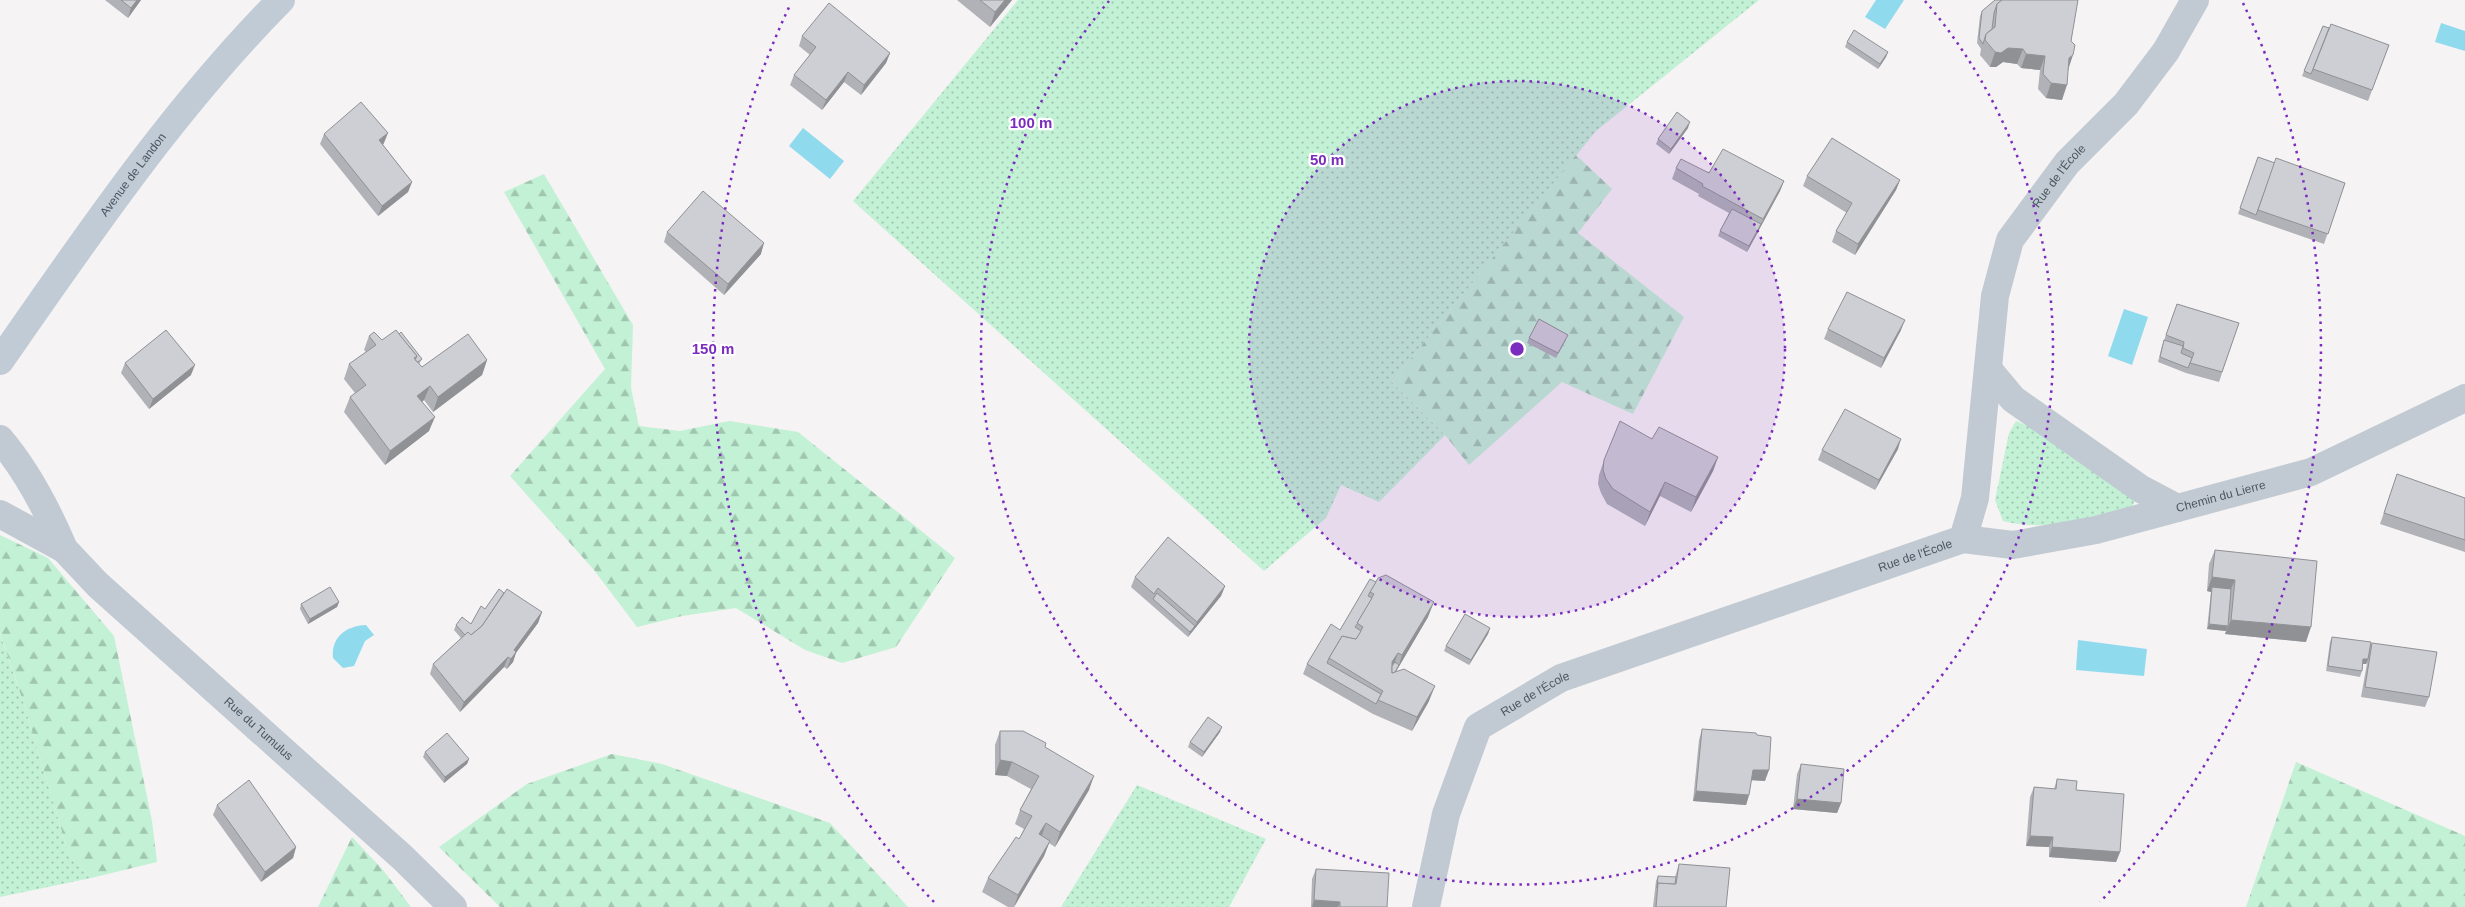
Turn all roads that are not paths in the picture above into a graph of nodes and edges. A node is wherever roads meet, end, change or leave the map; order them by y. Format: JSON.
{"nodes":[{"id":1,"x":281,"y":0,"type":"edge"},
{"id":2,"x":2195,"y":0,"type":"edge"},
{"id":3,"x":0,"y":361,"type":"edge"},
{"id":4,"x":1988,"y":369,"type":"junction"},
{"id":5,"x":2465,"y":398,"type":"edge"},
{"id":6,"x":0,"y":439,"type":"edge"},
{"id":7,"x":2177,"y":508,"type":"junction"},
{"id":8,"x":0,"y":514,"type":"edge"},
{"id":9,"x":1963,"y":538,"type":"junction"},
{"id":10,"x":64,"y":549,"type":"junction"},
{"id":11,"x":453,"y":907,"type":"edge"},
{"id":12,"x":1426,"y":907,"type":"edge"}],
"edges":[{"from":1,"to":3,"type":"street","name":"Avenue de Landon"},
{"from":2,"to":4,"type":"street","name":"Rue de l'École"},
{"from":4,"to":7,"type":"street"},
{"from":4,"to":9,"type":"street","name":"Rue de l'École"},
{"from":5,"to":7,"type":"street","name":"Chemin du Lierre"},
{"from":6,"to":10,"type":"street","name":"Rue du Tumulus"},
{"from":7,"to":9,"type":"street","name":"Chemin du Lierre"},
{"from":8,"to":10,"type":"street","name":"Rue du Tumulus"},
{"from":9,"to":12,"type":"street","name":"Rue de l'École"},
{"from":10,"to":11,"type":"street","name":"Rue du Tumulus"}]}
